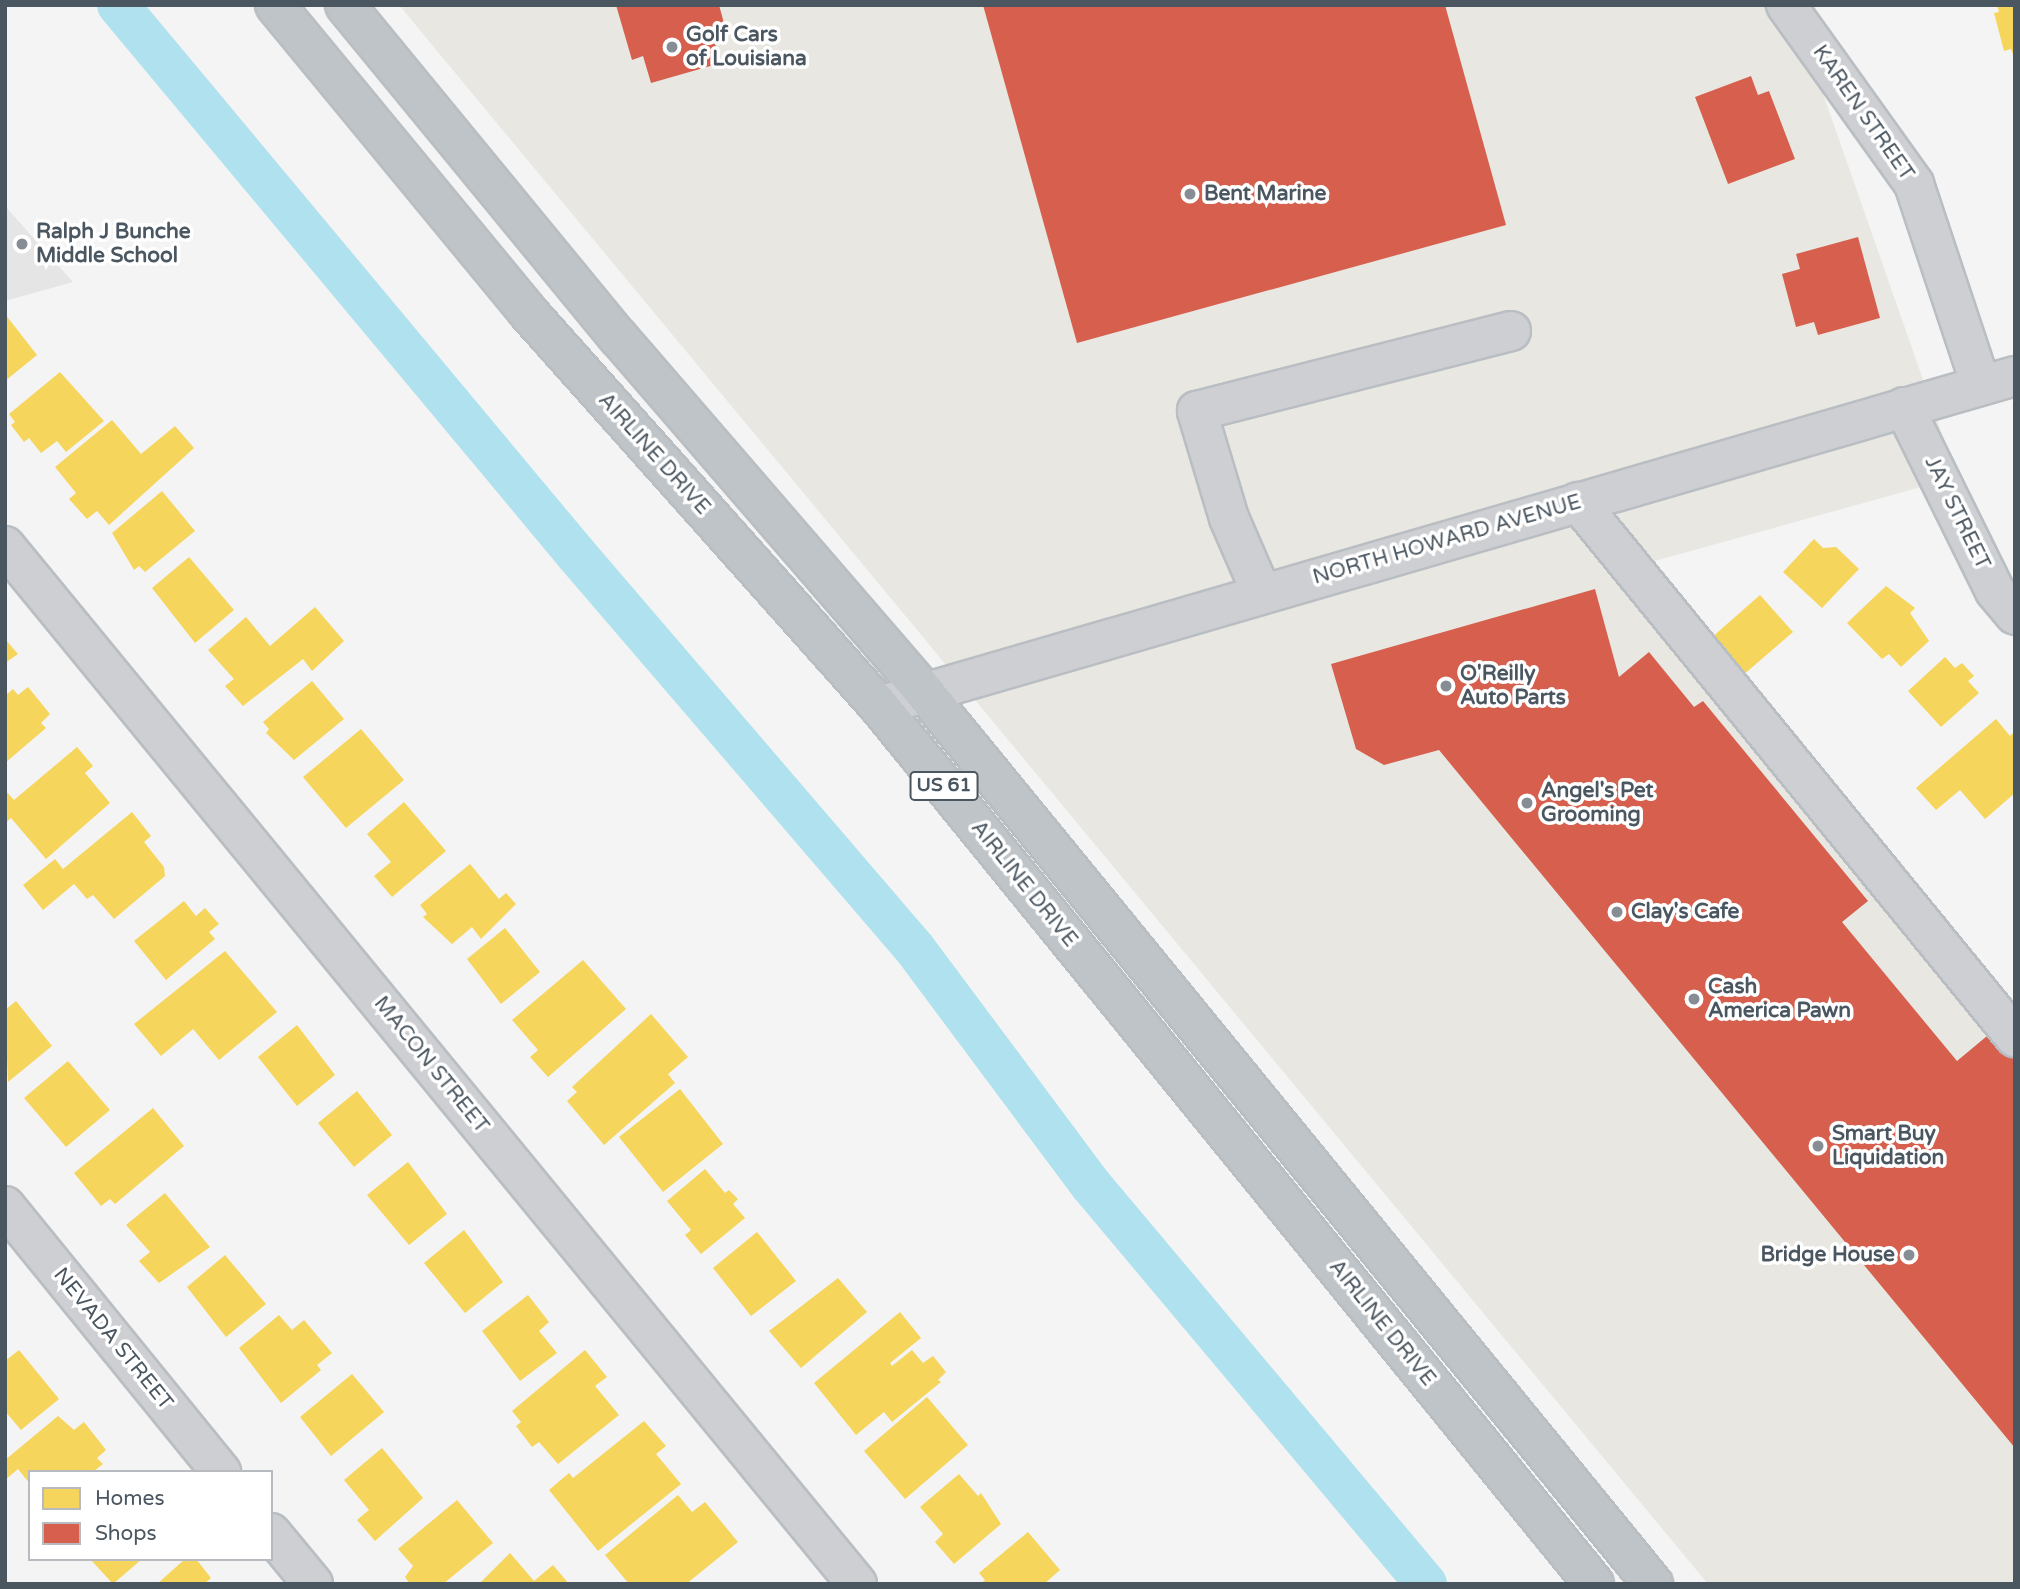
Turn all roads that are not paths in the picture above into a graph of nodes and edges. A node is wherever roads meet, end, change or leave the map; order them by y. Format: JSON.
{"nodes":[{"id":1,"x":275,"y":5,"type":"edge"},
{"id":2,"x":345,"y":5,"type":"edge"},
{"id":3,"x":1786,"y":5,"type":"edge"},
{"id":4,"x":1511,"y":331,"type":"dead end"},
{"id":5,"x":1998,"y":381,"type":"edge"},
{"id":6,"x":1904,"y":407,"type":"junction"},
{"id":7,"x":1577,"y":502,"type":"junction"},
{"id":8,"x":5,"y":546,"type":"edge"},
{"id":9,"x":1262,"y":594,"type":"junction"},
{"id":10,"x":2015,"y":615,"type":"edge"},
{"id":11,"x":925,"y":693,"type":"junction"},
{"id":12,"x":879,"y":706,"type":"junction"},
{"id":13,"x":2015,"y":1037,"type":"edge"},
{"id":14,"x":5,"y":1206,"type":"edge"},
{"id":15,"x":219,"y":1470,"type":"edge"},
{"id":16,"x":273,"y":1535,"type":"edge"},
{"id":17,"x":313,"y":1584,"type":"edge"},
{"id":18,"x":857,"y":1584,"type":"edge"},
{"id":19,"x":1594,"y":1584,"type":"edge"},
{"id":20,"x":1653,"y":1584,"type":"edge"}],
"edges":[{"from":1,"to":12,"type":"highway","name":"AIRLINE DRIVE","number":"US 61"},
{"from":2,"to":11,"type":"highway","name":"AIRLINE DRIVE","number":"US 61"},
{"from":3,"to":5,"type":"street","name":"KAREN STREET"},
{"from":4,"to":9,"type":"street"},
{"from":5,"to":6,"type":"street","name":"NORTH HOWARD AVENUE"},
{"from":6,"to":7,"type":"street","name":"NORTH HOWARD AVENUE"},
{"from":6,"to":10,"type":"street","name":"JAY STREET"},
{"from":7,"to":9,"type":"street","name":"NORTH HOWARD AVENUE"},
{"from":7,"to":13,"type":"street"},
{"from":8,"to":18,"type":"street","name":"MACON STREET"},
{"from":9,"to":11,"type":"street","name":"NORTH HOWARD AVENUE"},
{"from":11,"to":12,"type":"street","name":"NORTH HOWARD AVENUE"},
{"from":11,"to":20,"type":"highway","name":"AIRLINE DRIVE","number":"US 61"},
{"from":12,"to":19,"type":"highway","name":"AIRLINE DRIVE","number":"US 61"},
{"from":14,"to":15,"type":"street","name":"NEVADA STREET"},
{"from":16,"to":17,"type":"street"}]}
